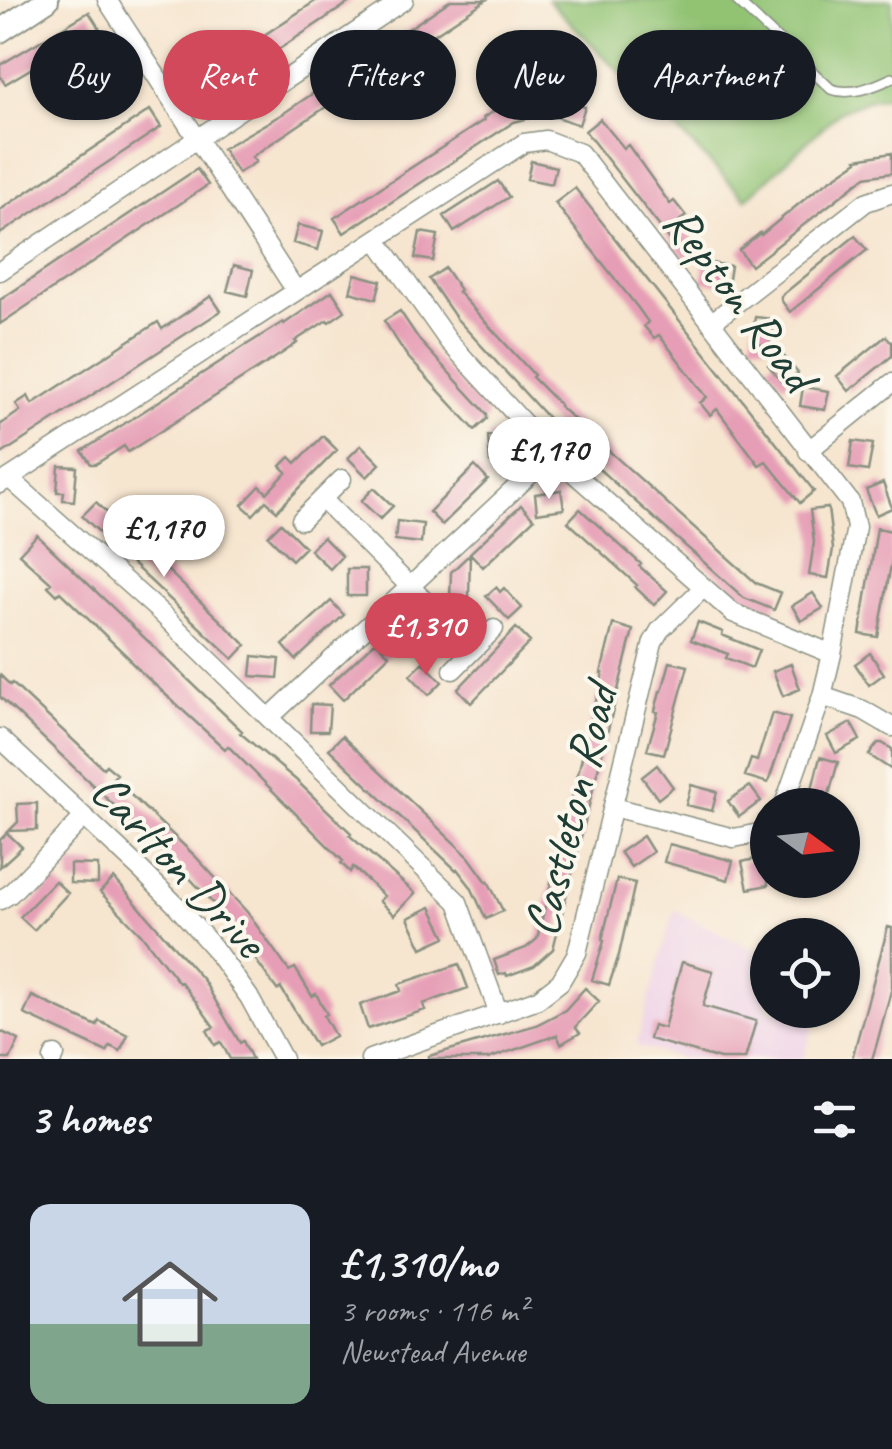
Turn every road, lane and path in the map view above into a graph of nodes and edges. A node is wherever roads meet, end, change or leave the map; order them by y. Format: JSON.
{"nodes":[{"id":1,"x":47,"y":0,"type":"edge"},
{"id":2,"x":107,"y":0,"type":"edge"},
{"id":3,"x":404,"y":0,"type":"edge"},
{"id":4,"x":736,"y":0,"type":"edge"},
{"id":5,"x":0,"y":30,"type":"edge"},
{"id":6,"x":892,"y":78,"type":"edge"},
{"id":7,"x":198,"y":140,"type":"junction"},
{"id":8,"x":892,"y":193,"type":"edge"},
{"id":9,"x":377,"y":240,"type":"junction"},
{"id":10,"x":0,"y":271,"type":"edge"},
{"id":11,"x":296,"y":291,"type":"junction"},
{"id":12,"x":712,"y":324,"type":"junction"},
{"id":13,"x":892,"y":383,"type":"edge"},
{"id":14,"x":808,"y":451,"type":"junction"},
{"id":15,"x":552,"y":454,"type":"junction"},
{"id":16,"x":342,"y":479,"type":"dead end"},
{"id":17,"x":4,"y":480,"type":"edge"},
{"id":18,"x":322,"y":499,"type":"junction"},
{"id":19,"x":301,"y":520,"type":"dead end"},
{"id":20,"x":410,"y":587,"type":"junction"},
{"id":21,"x":702,"y":589,"type":"junction"},
{"id":22,"x":494,"y":628,"type":"dead end"},
{"id":23,"x":473,"y":649,"type":"junction"},
{"id":24,"x":832,"y":654,"type":"junction"},
{"id":25,"x":453,"y":670,"type":"dead end"},
{"id":26,"x":822,"y":696,"type":"junction"},
{"id":27,"x":269,"y":718,"type":"junction"},
{"id":28,"x":892,"y":727,"type":"edge"},
{"id":29,"x":0,"y":738,"type":"edge"},
{"id":30,"x":790,"y":788,"type":"edge"},
{"id":31,"x":613,"y":806,"type":"junction"},
{"id":32,"x":84,"y":817,"type":"junction"},
{"id":33,"x":750,"y":835,"type":"edge"},
{"id":34,"x":0,"y":900,"type":"edge"},
{"id":35,"x":499,"y":1014,"type":"junction"},
{"id":36,"x":283,"y":1059,"type":"edge"},
{"id":37,"x":370,"y":1059,"type":"edge"}],
"edges":[{"from":1,"to":5,"type":"main road"},
{"from":2,"to":7,"type":"street"},
{"from":3,"to":7,"type":"street"},
{"from":4,"to":6,"type":"lane"},
{"from":7,"to":10,"type":"street"},
{"from":7,"to":11,"type":"street"},
{"from":8,"to":12,"type":"street"},
{"from":9,"to":11,"type":"street","name":"Repton Road"},
{"from":9,"to":12,"type":"street","name":"Repton Road"},
{"from":9,"to":15,"type":"street"},
{"from":11,"to":17,"type":"street","name":"Repton Road"},
{"from":12,"to":14,"type":"street","name":"Repton Road"},
{"from":13,"to":14,"type":"street"},
{"from":14,"to":24,"type":"street","name":"Repton Road"},
{"from":15,"to":20,"type":"street"},
{"from":15,"to":21,"type":"street"},
{"from":16,"to":18,"type":"street"},
{"from":17,"to":27,"type":"street"},
{"from":18,"to":19,"type":"street"},
{"from":18,"to":20,"type":"street"},
{"from":20,"to":23,"type":"street"},
{"from":20,"to":27,"type":"street"},
{"from":21,"to":24,"type":"street"},
{"from":21,"to":31,"type":"street","name":"Castleton Road"},
{"from":22,"to":23,"type":"street"},
{"from":23,"to":25,"type":"street"},
{"from":24,"to":26,"type":"street","name":"Repton Road"},
{"from":26,"to":28,"type":"street"},
{"from":26,"to":30,"type":"street","name":"Repton Road"},
{"from":27,"to":35,"type":"street"},
{"from":29,"to":32,"type":"street","name":"Carlton Drive"},
{"from":31,"to":33,"type":"street"},
{"from":31,"to":35,"type":"street","name":"Castleton Road"},
{"from":32,"to":34,"type":"street"},
{"from":32,"to":36,"type":"street","name":"Carlton Drive"},
{"from":35,"to":37,"type":"street","name":"Castleton Road"}]}
